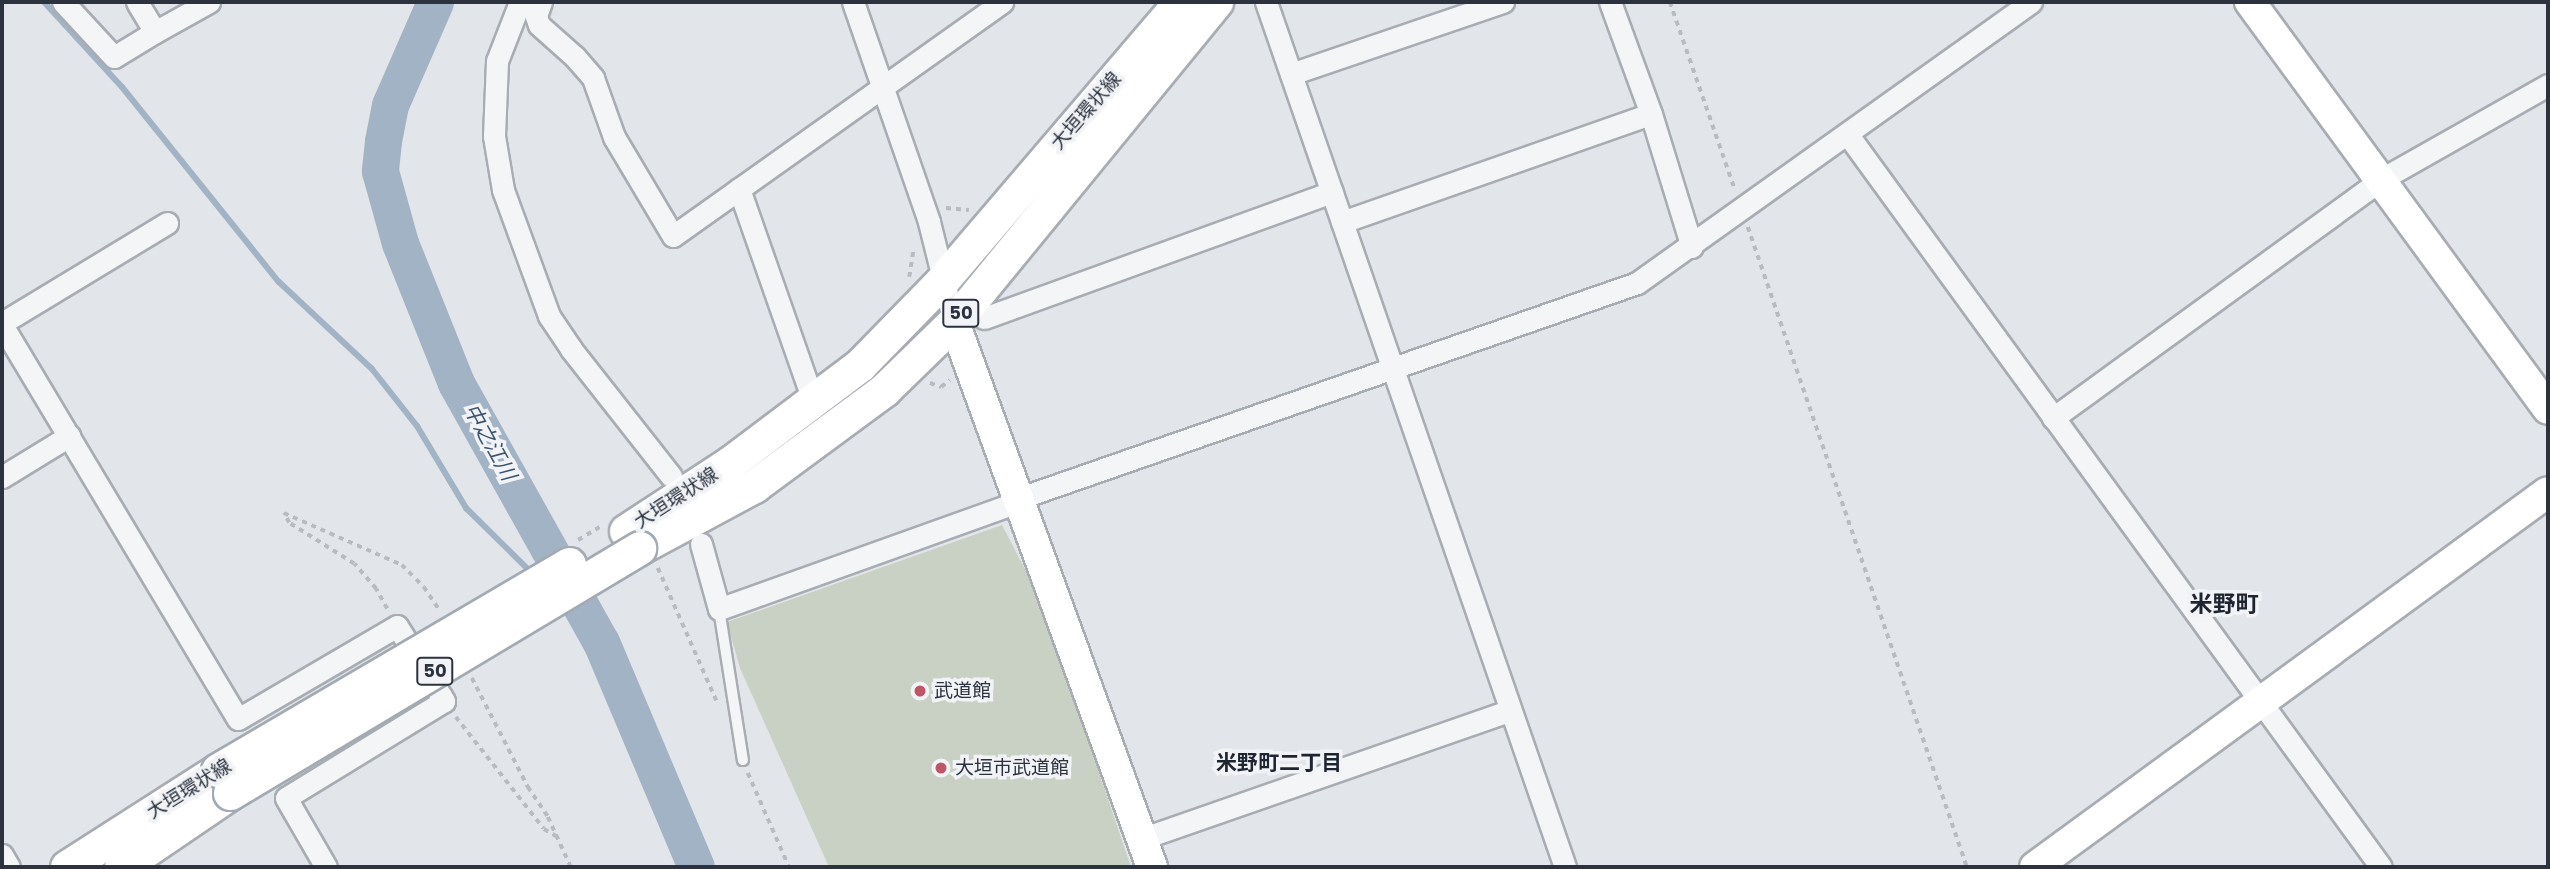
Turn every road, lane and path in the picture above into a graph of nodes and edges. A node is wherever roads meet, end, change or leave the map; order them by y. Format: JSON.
{"nodes":[{"id":1,"x":63,"y":2,"type":"edge"},
{"id":2,"x":137,"y":2,"type":"edge"},
{"id":3,"x":209,"y":2,"type":"edge"},
{"id":4,"x":520,"y":2,"type":"edge"},
{"id":5,"x":541,"y":2,"type":"edge"},
{"id":6,"x":853,"y":2,"type":"edge"},
{"id":7,"x":1002,"y":2,"type":"edge"},
{"id":8,"x":1181,"y":2,"type":"edge"},
{"id":9,"x":1216,"y":2,"type":"edge"},
{"id":10,"x":1266,"y":2,"type":"edge"},
{"id":11,"x":1503,"y":2,"type":"edge"},
{"id":12,"x":1610,"y":2,"type":"edge"},
{"id":13,"x":1670,"y":2,"type":"edge"},
{"id":14,"x":2031,"y":2,"type":"edge"},
{"id":15,"x":2250,"y":2,"type":"edge"},
{"id":16,"x":155,"y":32,"type":"junction"},
{"id":17,"x":1291,"y":74,"type":"junction"},
{"id":18,"x":2548,"y":85,"type":"edge"},
{"id":19,"x":883,"y":88,"type":"junction"},
{"id":20,"x":1651,"y":114,"type":"junction"},
{"id":21,"x":1848,"y":135,"type":"junction"},
{"id":22,"x":2380,"y":180,"type":"junction"},
{"id":23,"x":739,"y":189,"type":"junction"},
{"id":24,"x":1332,"y":192,"type":"junction"},
{"id":25,"x":942,"y":212,"type":"dead end"},
{"id":26,"x":1737,"y":215,"type":"junction"},
{"id":27,"x":975,"y":218,"type":"dead end"},
{"id":28,"x":1342,"y":222,"type":"junction"},
{"id":29,"x":167,"y":223,"type":"dead end"},
{"id":30,"x":1695,"y":245,"type":"junction"},
{"id":31,"x":942,"y":281,"type":"junction"},
{"id":32,"x":969,"y":320,"type":"junction"},
{"id":33,"x":2,"y":324,"type":"edge"},
{"id":34,"x":1390,"y":367,"type":"junction"},
{"id":35,"x":808,"y":386,"type":"dead end"},
{"id":36,"x":2548,"y":409,"type":"edge"},
{"id":37,"x":2053,"y":418,"type":"junction"},
{"id":38,"x":69,"y":436,"type":"junction"},
{"id":39,"x":671,"y":475,"type":"dead end"},
{"id":40,"x":2,"y":477,"type":"edge"},
{"id":41,"x":2548,"y":492,"type":"edge"},
{"id":42,"x":1020,"y":498,"type":"junction"},
{"id":43,"x":701,"y":544,"type":"dead end"},
{"id":44,"x":640,"y":546,"type":"junction"},
{"id":45,"x":719,"y":609,"type":"junction"},
{"id":46,"x":444,"y":617,"type":"dead end"},
{"id":47,"x":397,"y":626,"type":"junction"},
{"id":48,"x":468,"y":670,"type":"dead end"},
{"id":49,"x":444,"y":701,"type":"junction"},
{"id":50,"x":2261,"y":701,"type":"junction"},
{"id":51,"x":1509,"y":711,"type":"junction"},
{"id":52,"x":721,"y":713,"type":"dead end"},
{"id":53,"x":743,"y":760,"type":"joint"},
{"id":54,"x":224,"y":782,"type":"junction"},
{"id":55,"x":557,"y":836,"type":"junction"},
{"id":56,"x":1141,"y":839,"type":"junction"},
{"id":57,"x":2,"y":855,"type":"edge"},
{"id":58,"x":9,"y":867,"type":"edge"},
{"id":59,"x":67,"y":867,"type":"edge"},
{"id":60,"x":121,"y":867,"type":"edge"},
{"id":61,"x":326,"y":867,"type":"edge"},
{"id":62,"x":571,"y":867,"type":"edge"},
{"id":63,"x":789,"y":867,"type":"edge"},
{"id":64,"x":1152,"y":867,"type":"edge"},
{"id":65,"x":1564,"y":867,"type":"edge"},
{"id":66,"x":1967,"y":867,"type":"edge"},
{"id":67,"x":2035,"y":867,"type":"edge"},
{"id":68,"x":2381,"y":867,"type":"edge"}],
"edges":[{"from":1,"to":16,"type":"street"},
{"from":2,"to":16,"type":"street"},
{"from":3,"to":16,"type":"street"},
{"from":4,"to":39,"type":"street"},
{"from":5,"to":23,"type":"street"},
{"from":6,"to":19,"type":"street"},
{"from":7,"to":19,"type":"street"},
{"from":8,"to":31,"type":"main road","name":"大垣環状線","number":"50"},
{"from":9,"to":32,"type":"main road","name":"大垣環状線","number":"50"},
{"from":10,"to":17,"type":"street"},
{"from":11,"to":17,"type":"street"},
{"from":12,"to":20,"type":"street"},
{"from":13,"to":26,"type":"path"},
{"from":14,"to":21,"type":"street"},
{"from":15,"to":22,"type":"street"},
{"from":17,"to":24,"type":"street"},
{"from":18,"to":22,"type":"street"},
{"from":19,"to":23,"type":"street"},
{"from":19,"to":31,"type":"street"},
{"from":20,"to":28,"type":"street"},
{"from":20,"to":30,"type":"street"},
{"from":21,"to":26,"type":"street"},
{"from":21,"to":37,"type":"street"},
{"from":22,"to":36,"type":"street"},
{"from":22,"to":37,"type":"street"},
{"from":23,"to":35,"type":"street"},
{"from":24,"to":28,"type":"street"},
{"from":24,"to":32,"type":"street"},
{"from":25,"to":27,"type":"path"},
{"from":26,"to":30,"type":"street"},
{"from":26,"to":66,"type":"path"},
{"from":28,"to":34,"type":"street"},
{"from":29,"to":33,"type":"street"},
{"from":30,"to":34,"type":"street"},
{"from":31,"to":32,"type":"street"},
{"from":31,"to":44,"type":"main road","name":"大垣環状線","number":"50"},
{"from":32,"to":42,"type":"street"},
{"from":32,"to":44,"type":"main road","name":"大垣環状線","number":"50"},
{"from":33,"to":38,"type":"street"},
{"from":34,"to":42,"type":"street"},
{"from":34,"to":51,"type":"street"},
{"from":37,"to":50,"type":"street"},
{"from":38,"to":40,"type":"street"},
{"from":38,"to":47,"type":"street"},
{"from":41,"to":50,"type":"street"},
{"from":42,"to":45,"type":"street"},
{"from":42,"to":56,"type":"street"},
{"from":43,"to":45,"type":"street"},
{"from":44,"to":52,"type":"path"},
{"from":44,"to":54,"type":"main road","name":"大垣環状線","number":"50","bridge":true},
{"from":45,"to":53,"type":"lane"},
{"from":46,"to":47,"type":"path"},
{"from":47,"to":49,"type":"street"},
{"from":48,"to":55,"type":"path"},
{"from":49,"to":55,"type":"path"},
{"from":49,"to":61,"type":"street"},
{"from":50,"to":67,"type":"street"},
{"from":50,"to":68,"type":"street"},
{"from":51,"to":56,"type":"street"},
{"from":51,"to":65,"type":"street"},
{"from":53,"to":63,"type":"path"},
{"from":54,"to":59,"type":"main road","name":"大垣環状線","number":"50"},
{"from":54,"to":60,"type":"main road","name":"大垣環状線","number":"50"},
{"from":55,"to":62,"type":"path"},
{"from":56,"to":64,"type":"street"},
{"from":57,"to":58,"type":"street"}]}
